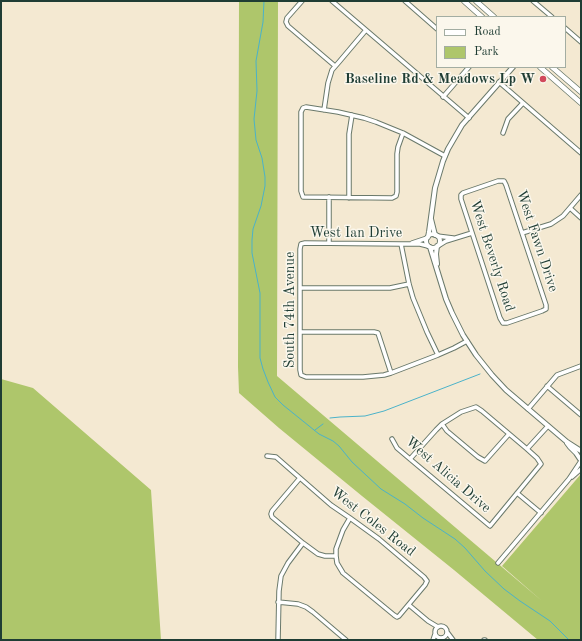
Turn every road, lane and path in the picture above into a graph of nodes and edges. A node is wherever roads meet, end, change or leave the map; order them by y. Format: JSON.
{"nodes":[{"id":1,"x":302,"y":1,"type":"edge"},
{"id":2,"x":332,"y":1,"type":"edge"},
{"id":3,"x":405,"y":1,"type":"edge"},
{"id":4,"x":464,"y":1,"type":"edge"},
{"id":5,"x":476,"y":1,"type":"edge"},
{"id":6,"x":534,"y":1,"type":"edge"},
{"id":7,"x":481,"y":16,"type":"edge"},
{"id":8,"x":493,"y":16,"type":"edge"},
{"id":9,"x":551,"y":16,"type":"edge"},
{"id":10,"x":436,"y":28,"type":"edge"},
{"id":11,"x":566,"y":29,"type":"edge"},
{"id":12,"x":366,"y":30,"type":"junction"},
{"id":13,"x":581,"y":42,"type":"edge"},
{"id":14,"x":335,"y":66,"type":"junction"},
{"id":15,"x":468,"y":68,"type":"edge"},
{"id":16,"x":512,"y":68,"type":"edge"},
{"id":17,"x":541,"y":68,"type":"edge"},
{"id":18,"x":553,"y":68,"type":"edge"},
{"id":19,"x":499,"y":82,"type":"junction"},
{"id":20,"x":581,"y":92,"type":"edge"},
{"id":21,"x":443,"y":97,"type":"junction"},
{"id":22,"x":523,"y":103,"type":"junction"},
{"id":23,"x":581,"y":103,"type":"edge"},
{"id":24,"x":324,"y":110,"type":"junction"},
{"id":25,"x":352,"y":115,"type":"junction"},
{"id":26,"x":469,"y":118,"type":"junction"},
{"id":27,"x":403,"y":133,"type":"junction"},
{"id":28,"x":503,"y":133,"type":"dead end"},
{"id":29,"x":581,"y":153,"type":"edge"},
{"id":30,"x":445,"y":156,"type":"junction"},
{"id":31,"x":461,"y":195,"type":"joint"},
{"id":32,"x":581,"y":195,"type":"edge"},
{"id":33,"x":329,"y":198,"type":"junction"},
{"id":34,"x":349,"y":198,"type":"junction"},
{"id":35,"x":570,"y":208,"type":"junction"},
{"id":36,"x":431,"y":218,"type":"junction"},
{"id":37,"x":581,"y":218,"type":"edge"},
{"id":38,"x":472,"y":233,"type":"junction"},
{"id":39,"x":522,"y":233,"type":"junction"},
{"id":40,"x":436,"y":236,"type":"junction"},
{"id":41,"x":427,"y":237,"type":"junction"},
{"id":42,"x":454,"y":238,"type":"junction"},
{"id":43,"x":329,"y":243,"type":"junction"},
{"id":44,"x":301,"y":244,"type":"joint"},
{"id":45,"x":402,"y":244,"type":"junction"},
{"id":46,"x":411,"y":244,"type":"junction"},
{"id":47,"x":437,"y":246,"type":"junction"},
{"id":48,"x":429,"y":247,"type":"junction"},
{"id":49,"x":436,"y":267,"type":"junction"},
{"id":50,"x":409,"y":284,"type":"junction"},
{"id":51,"x":300,"y":288,"type":"junction"},
{"id":52,"x":503,"y":323,"type":"joint"},
{"id":53,"x":300,"y":332,"type":"junction"},
{"id":54,"x":466,"y":341,"type":"junction"},
{"id":55,"x":438,"y":355,"type":"junction"},
{"id":56,"x":581,"y":366,"type":"edge"},
{"id":57,"x":392,"y":373,"type":"junction"},
{"id":58,"x":547,"y":386,"type":"junction"},
{"id":59,"x":528,"y":409,"type":"junction"},
{"id":60,"x":581,"y":415,"type":"edge"},
{"id":61,"x":442,"y":424,"type":"junction"},
{"id":62,"x":548,"y":426,"type":"junction"},
{"id":63,"x":509,"y":434,"type":"junction"},
{"id":64,"x":392,"y":439,"type":"dead end"},
{"id":65,"x":567,"y":442,"type":"junction"},
{"id":66,"x":528,"y":449,"type":"junction"},
{"id":67,"x":581,"y":451,"type":"edge"},
{"id":68,"x":267,"y":456,"type":"dead end"},
{"id":69,"x":410,"y":459,"type":"junction"},
{"id":70,"x":581,"y":460,"type":"edge"},
{"id":71,"x":581,"y":469,"type":"edge"},
{"id":72,"x":300,"y":478,"type":"junction"},
{"id":73,"x":569,"y":479,"type":"junction"},
{"id":74,"x":517,"y":493,"type":"junction"},
{"id":75,"x":540,"y":514,"type":"junction"},
{"id":76,"x":350,"y":518,"type":"junction"},
{"id":77,"x":303,"y":543,"type":"junction"},
{"id":78,"x":336,"y":556,"type":"junction"},
{"id":79,"x":498,"y":563,"type":"dead end"},
{"id":80,"x":278,"y":602,"type":"junction"},
{"id":81,"x":409,"y":605,"type":"junction"},
{"id":82,"x":436,"y":630,"type":"junction"},
{"id":83,"x":447,"y":632,"type":"junction"},
{"id":84,"x":440,"y":639,"type":"edge"},
{"id":85,"x":278,"y":640,"type":"edge"},
{"id":86,"x":346,"y":640,"type":"edge"},
{"id":87,"x":433,"y":640,"type":"edge"},
{"id":88,"x":448,"y":640,"type":"edge"},
{"id":89,"x":452,"y":640,"type":"edge"}],
"edges":[{"from":1,"to":14,"type":"street"},
{"from":2,"to":12,"type":"street"},
{"from":3,"to":10,"type":"street"},
{"from":4,"to":7,"type":"main road"},
{"from":5,"to":8,"type":"main road"},
{"from":6,"to":9,"type":"street"},
{"from":11,"to":13,"type":"street"},
{"from":12,"to":14,"type":"street"},
{"from":12,"to":21,"type":"street"},
{"from":14,"to":24,"type":"street"},
{"from":15,"to":21,"type":"street"},
{"from":16,"to":19,"type":"street"},
{"from":17,"to":23,"type":"main road"},
{"from":18,"to":20,"type":"main road"},
{"from":19,"to":22,"type":"street"},
{"from":19,"to":26,"type":"street"},
{"from":21,"to":26,"type":"street"},
{"from":22,"to":28,"type":"street"},
{"from":22,"to":29,"type":"street"},
{"from":24,"to":25,"type":"street"},
{"from":24,"to":33,"type":"street"},
{"from":25,"to":27,"type":"street"},
{"from":25,"to":34,"type":"street"},
{"from":26,"to":30,"type":"street"},
{"from":27,"to":30,"type":"street"},
{"from":27,"to":34,"type":"street"},
{"from":30,"to":36,"type":"street"},
{"from":31,"to":38,"type":"street","name":"West Beverly Road"},
{"from":31,"to":39,"type":"street","name":"West Fawn Drive"},
{"from":32,"to":35,"type":"street"},
{"from":33,"to":34,"type":"street"},
{"from":33,"to":43,"type":"street"},
{"from":35,"to":37,"type":"street"},
{"from":35,"to":39,"type":"street"},
{"from":36,"to":40,"type":"street"},
{"from":36,"to":41,"type":"street"},
{"from":38,"to":42,"type":"street"},
{"from":38,"to":52,"type":"street","name":"West Beverly Road"},
{"from":39,"to":52,"type":"street","name":"West Fawn Drive"},
{"from":40,"to":41,"type":"street"},
{"from":40,"to":42,"type":"street"},
{"from":40,"to":47,"type":"street"},
{"from":41,"to":46,"type":"street","name":"West Ian Drive"},
{"from":41,"to":48,"type":"street"},
{"from":42,"to":47,"type":"street"},
{"from":43,"to":44,"type":"street","name":"West Ian Drive"},
{"from":43,"to":45,"type":"street","name":"West Ian Drive"},
{"from":44,"to":51,"type":"street","name":"South 74th Avenue"},
{"from":45,"to":46,"type":"street","name":"West Ian Drive"},
{"from":45,"to":50,"type":"street"},
{"from":46,"to":48,"type":"street","name":"West Ian Drive"},
{"from":47,"to":48,"type":"street"},
{"from":47,"to":49,"type":"street"},
{"from":48,"to":49,"type":"street"},
{"from":49,"to":54,"type":"street"},
{"from":50,"to":51,"type":"street"},
{"from":50,"to":55,"type":"street"},
{"from":51,"to":53,"type":"street","name":"South 74th Avenue"},
{"from":53,"to":57,"type":"street"},
{"from":53,"to":57,"type":"street","name":"South 74th Avenue"},
{"from":54,"to":55,"type":"street"},
{"from":54,"to":59,"type":"street"},
{"from":55,"to":57,"type":"street"},
{"from":56,"to":58,"type":"street"},
{"from":58,"to":59,"type":"street"},
{"from":58,"to":60,"type":"street"},
{"from":59,"to":62,"type":"street"},
{"from":61,"to":63,"type":"street"},
{"from":61,"to":63,"type":"street"},
{"from":61,"to":69,"type":"street"},
{"from":62,"to":65,"type":"street"},
{"from":62,"to":66,"type":"street"},
{"from":63,"to":66,"type":"street"},
{"from":64,"to":69,"type":"street","name":"West Alicia Drive"},
{"from":65,"to":67,"type":"street"},
{"from":65,"to":70,"type":"street"},
{"from":66,"to":74,"type":"street"},
{"from":68,"to":72,"type":"street","name":"West Coles Road"},
{"from":69,"to":74,"type":"street","name":"West Alicia Drive"},
{"from":70,"to":73,"type":"street"},
{"from":71,"to":73,"type":"street"},
{"from":72,"to":76,"type":"street","name":"West Coles Road"},
{"from":72,"to":77,"type":"street"},
{"from":73,"to":75,"type":"street"},
{"from":74,"to":75,"type":"street"},
{"from":75,"to":79,"type":"street"},
{"from":76,"to":78,"type":"street"},
{"from":76,"to":81,"type":"street","name":"West Coles Road"},
{"from":77,"to":78,"type":"street"},
{"from":77,"to":80,"type":"street"},
{"from":78,"to":81,"type":"street","name":"West Coles Road"},
{"from":80,"to":85,"type":"street"},
{"from":80,"to":86,"type":"street"},
{"from":81,"to":82,"type":"street"},
{"from":82,"to":83,"type":"street"},
{"from":82,"to":84,"type":"street"},
{"from":82,"to":87,"type":"street"},
{"from":83,"to":84,"type":"street"},
{"from":83,"to":89,"type":"street"},
{"from":84,"to":88,"type":"street"}]}
